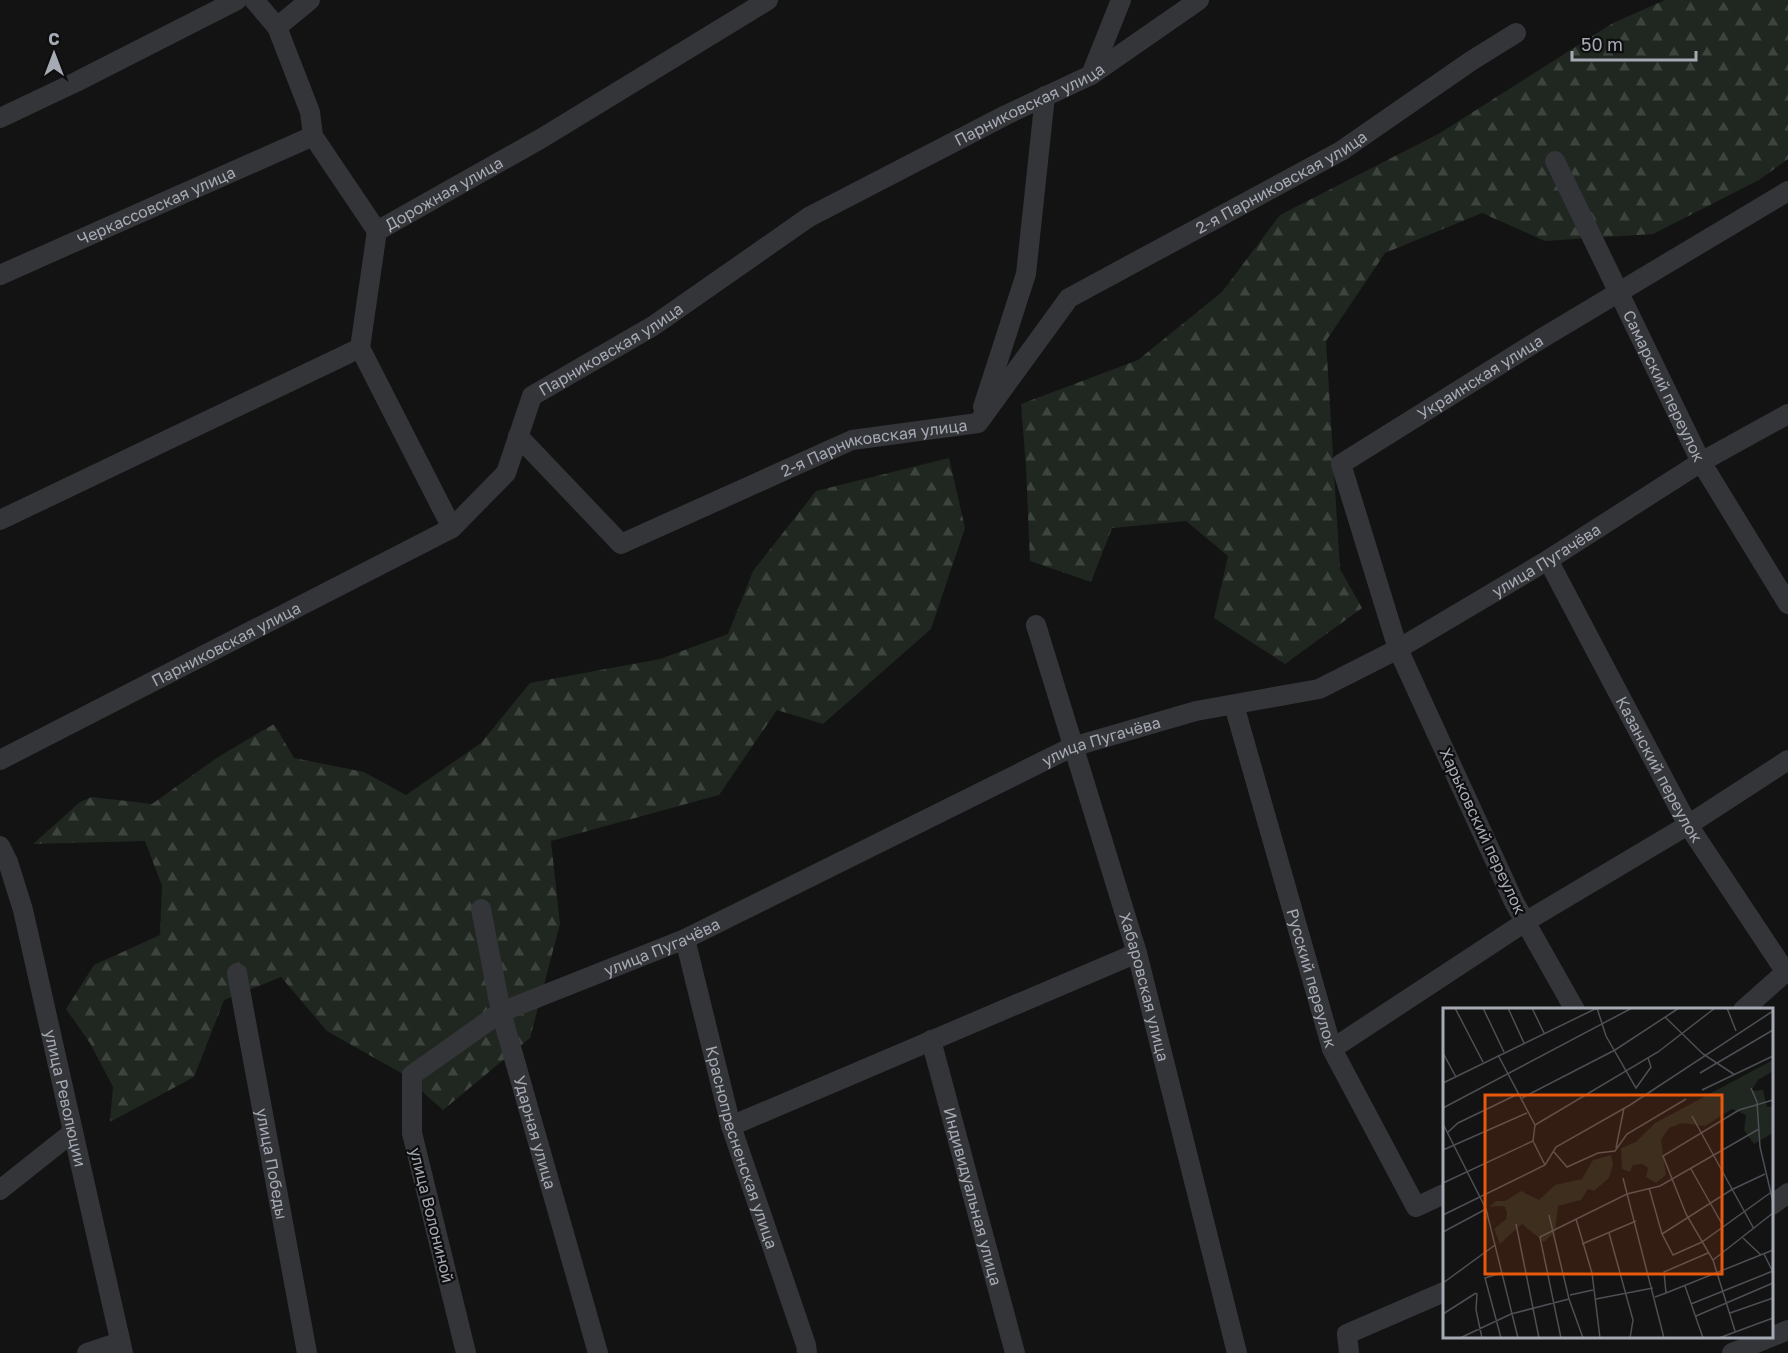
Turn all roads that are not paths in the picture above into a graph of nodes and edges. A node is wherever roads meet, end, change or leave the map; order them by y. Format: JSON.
{"nodes":[{"id":1,"x":237,"y":0,"type":"edge"},
{"id":2,"x":254,"y":0,"type":"edge"},
{"id":3,"x":310,"y":0,"type":"edge"},
{"id":4,"x":768,"y":0,"type":"edge"},
{"id":5,"x":1121,"y":0,"type":"edge"},
{"id":6,"x":1199,"y":0,"type":"edge"},
{"id":7,"x":277,"y":27,"type":"junction"},
{"id":8,"x":1516,"y":33,"type":"dead end"},
{"id":9,"x":1091,"y":75,"type":"junction"},
{"id":10,"x":1045,"y":96,"type":"junction"},
{"id":11,"x":0,"y":118,"type":"edge"},
{"id":12,"x":313,"y":136,"type":"junction"},
{"id":13,"x":1555,"y":161,"type":"dead end"},
{"id":14,"x":1788,"y":191,"type":"edge"},
{"id":15,"x":377,"y":231,"type":"junction"},
{"id":16,"x":0,"y":275,"type":"edge"},
{"id":17,"x":1619,"y":293,"type":"junction"},
{"id":18,"x":360,"y":348,"type":"junction"},
{"id":19,"x":1788,"y":414,"type":"edge"},
{"id":20,"x":978,"y":423,"type":"junction"},
{"id":21,"x":518,"y":436,"type":"junction"},
{"id":22,"x":1701,"y":462,"type":"junction"},
{"id":23,"x":0,"y":519,"type":"edge"},
{"id":24,"x":452,"y":528,"type":"junction"},
{"id":25,"x":1548,"y":560,"type":"junction"},
{"id":26,"x":1788,"y":604,"type":"edge"},
{"id":27,"x":1036,"y":625,"type":"dead end"},
{"id":28,"x":1398,"y":649,"type":"junction"},
{"id":29,"x":1234,"y":705,"type":"junction"},
{"id":30,"x":1072,"y":747,"type":"junction"},
{"id":31,"x":0,"y":760,"type":"edge"},
{"id":32,"x":1788,"y":760,"type":"edge"},
{"id":33,"x":1688,"y":825,"type":"junction"},
{"id":34,"x":3,"y":858,"type":"edge"},
{"id":35,"x":481,"y":909,"type":"dead end"},
{"id":36,"x":1525,"y":922,"type":"junction"},
{"id":37,"x":685,"y":939,"type":"junction"},
{"id":38,"x":1137,"y":953,"type":"junction"},
{"id":39,"x":1787,"y":971,"type":"edge"},
{"id":40,"x":237,"y":973,"type":"dead end"},
{"id":41,"x":1574,"y":1008,"type":"edge"},
{"id":42,"x":1745,"y":1008,"type":"edge"},
{"id":43,"x":501,"y":1012,"type":"junction"},
{"id":44,"x":931,"y":1040,"type":"junction"},
{"id":45,"x":1332,"y":1049,"type":"junction"},
{"id":46,"x":412,"y":1076,"type":"joint"},
{"id":47,"x":731,"y":1126,"type":"junction"},
{"id":48,"x":73,"y":1132,"type":"junction"},
{"id":49,"x":0,"y":1190,"type":"edge"},
{"id":50,"x":1788,"y":1193,"type":"edge"},
{"id":51,"x":1443,"y":1194,"type":"edge"},
{"id":52,"x":1773,"y":1204,"type":"edge"},
{"id":53,"x":1443,"y":1292,"type":"edge"},
{"id":54,"x":1788,"y":1330,"type":"edge"},
{"id":55,"x":1773,"y":1336,"type":"edge"},
{"id":56,"x":1769,"y":1338,"type":"edge"},
{"id":57,"x":1753,"y":1345,"type":"edge"},
{"id":58,"x":122,"y":1347,"type":"edge"},
{"id":59,"x":87,"y":1353,"type":"edge"},
{"id":60,"x":307,"y":1353,"type":"edge"},
{"id":61,"x":466,"y":1353,"type":"edge"},
{"id":62,"x":598,"y":1353,"type":"edge"},
{"id":63,"x":807,"y":1353,"type":"edge"},
{"id":64,"x":1015,"y":1353,"type":"edge"},
{"id":65,"x":1238,"y":1353,"type":"edge"},
{"id":66,"x":1349,"y":1353,"type":"edge"},
{"id":67,"x":1732,"y":1353,"type":"edge"}],
"edges":[{"from":1,"to":11,"type":"street"},
{"from":2,"to":7,"type":"street"},
{"from":3,"to":7,"type":"street"},
{"from":4,"to":15,"type":"street","name":"Дорожная улица"},
{"from":5,"to":9,"type":"street"},
{"from":6,"to":9,"type":"street","name":"Парниковская улица"},
{"from":7,"to":12,"type":"street"},
{"from":8,"to":20,"type":"street","name":"2-я Парниковская улица"},
{"from":9,"to":10,"type":"street","name":"Парниковская улица"},
{"from":10,"to":20,"type":"street"},
{"from":10,"to":21,"type":"street","name":"Парниковская улица"},
{"from":12,"to":15,"type":"street"},
{"from":12,"to":16,"type":"street","name":"Черкассовская улица"},
{"from":13,"to":17,"type":"street","name":"Самарский переулок"},
{"from":14,"to":17,"type":"street","name":"Украинская улица"},
{"from":15,"to":18,"type":"street","name":"Дорожная улица"},
{"from":17,"to":22,"type":"street","name":"Самарский переулок"},
{"from":17,"to":28,"type":"street","name":"Украинская улица"},
{"from":18,"to":23,"type":"street"},
{"from":18,"to":24,"type":"street"},
{"from":19,"to":22,"type":"street","name":"улица Пугачёва"},
{"from":20,"to":21,"type":"street","name":"2-я Парниковская улица"},
{"from":21,"to":24,"type":"street","name":"Парниковская улица"},
{"from":22,"to":25,"type":"street","name":"улица Пугачёва"},
{"from":22,"to":26,"type":"street","name":"Самарский переулок"},
{"from":24,"to":31,"type":"street","name":"Парниковская улица"},
{"from":25,"to":28,"type":"street","name":"улица Пугачёва"},
{"from":25,"to":33,"type":"street","name":"Казанский переулок"},
{"from":27,"to":30,"type":"street","name":"Хабаровская улица"},
{"from":28,"to":29,"type":"street","name":"улица Пугачёва"},
{"from":28,"to":36,"type":"street","name":"Харьковский переулок"},
{"from":29,"to":30,"type":"street","name":"улица Пугачёва"},
{"from":29,"to":45,"type":"street","name":"Русский переулок"},
{"from":30,"to":37,"type":"street","name":"улица Пугачёва"},
{"from":30,"to":38,"type":"street","name":"Хабаровская улица"},
{"from":32,"to":33,"type":"street"},
{"from":33,"to":36,"type":"street"},
{"from":33,"to":39,"type":"street","name":"Казанский переулок"},
{"from":34,"to":48,"type":"street","name":"улица Революции"},
{"from":35,"to":43,"type":"street","name":"Ударная улица"},
{"from":36,"to":41,"type":"street","name":"Харьковский переулок"},
{"from":36,"to":45,"type":"street"},
{"from":37,"to":43,"type":"street","name":"улица Пугачёва"},
{"from":37,"to":47,"type":"street","name":"Краснопресненская улица"},
{"from":38,"to":44,"type":"street"},
{"from":38,"to":65,"type":"street","name":"Хабаровская улица"},
{"from":39,"to":42,"type":"street"},
{"from":40,"to":60,"type":"street","name":"улица Победы"},
{"from":43,"to":46,"type":"street","name":"улица Пугачёва"},
{"from":43,"to":62,"type":"street","name":"Ударная улица"},
{"from":44,"to":47,"type":"street"},
{"from":44,"to":64,"type":"street","name":"Индивидуальная улица"},
{"from":45,"to":51,"type":"street","name":"Русский переулок"},
{"from":46,"to":61,"type":"street","name":"улица Волониной"},
{"from":47,"to":63,"type":"street","name":"Краснопресненская улица"},
{"from":48,"to":49,"type":"street"},
{"from":48,"to":58,"type":"street","name":"улица Революции"},
{"from":50,"to":52,"type":"street"},
{"from":53,"to":66,"type":"street"},
{"from":54,"to":55,"type":"street"},
{"from":56,"to":57,"type":"street"},
{"from":57,"to":67,"type":"street"},
{"from":58,"to":59,"type":"street"}]}
